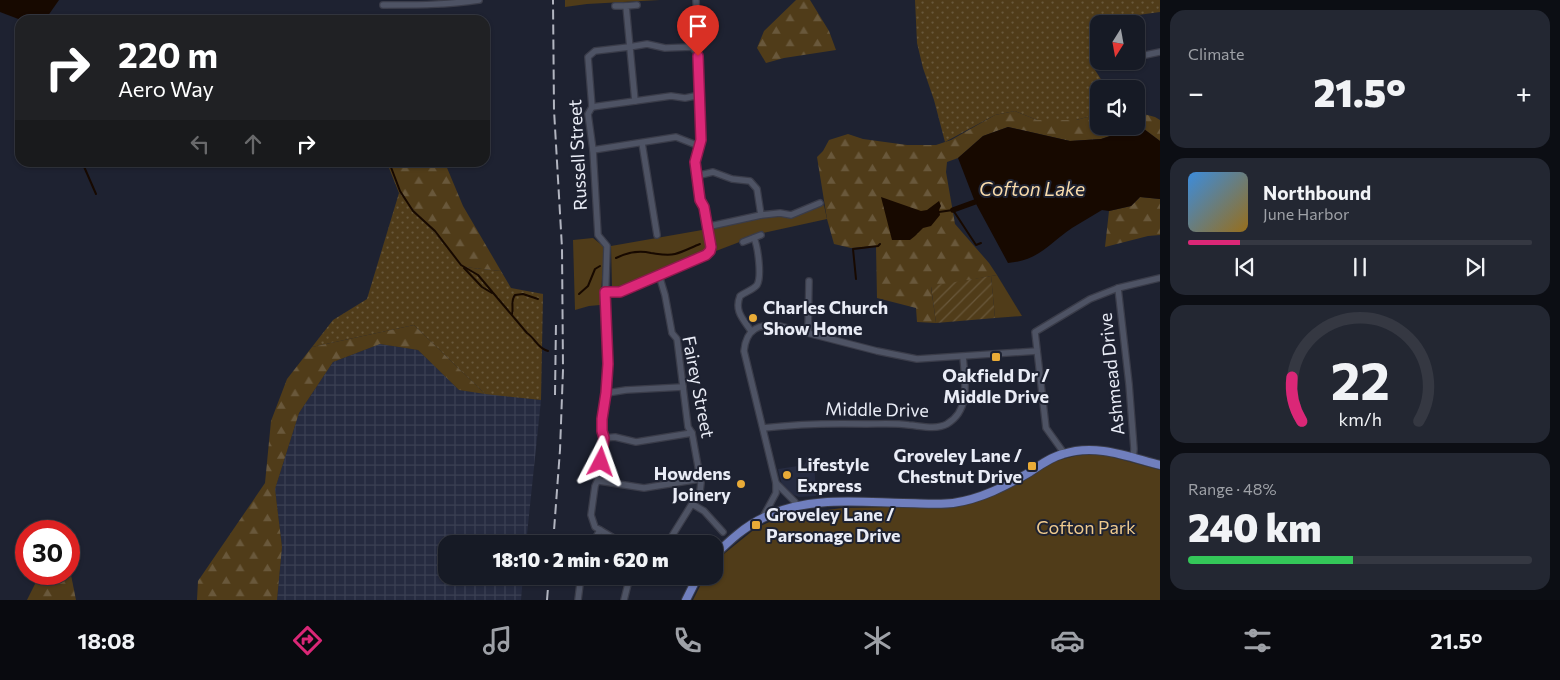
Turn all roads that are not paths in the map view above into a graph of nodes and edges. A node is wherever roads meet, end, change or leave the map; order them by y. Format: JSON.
{"nodes":[{"id":1,"x":479,"y":0,"type":"edge"},
{"id":2,"x":696,"y":2,"type":"dead end"},
{"id":3,"x":383,"y":5,"type":"dead end"},
{"id":4,"x":637,"y":5,"type":"dead end"},
{"id":5,"x":615,"y":6,"type":"dead end"},
{"id":6,"x":626,"y":6,"type":"junction"},
{"id":7,"x":692,"y":47,"type":"junction"},
{"id":8,"x":630,"y":48,"type":"junction"},
{"id":9,"x":1160,"y":52,"type":"edge"},
{"id":10,"x":1145,"y":55,"type":"edge"},
{"id":11,"x":700,"y":95,"type":"junction"},
{"id":12,"x":635,"y":101,"type":"junction"},
{"id":13,"x":592,"y":107,"type":"junction"},
{"id":14,"x":642,"y":143,"type":"junction"},
{"id":15,"x":700,"y":146,"type":"junction"},
{"id":16,"x":593,"y":150,"type":"junction"},
{"id":17,"x":696,"y":176,"type":"junction"},
{"id":18,"x":820,"y":203,"type":"dead end"},
{"id":19,"x":761,"y":215,"type":"junction"},
{"id":20,"x":706,"y":227,"type":"junction"},
{"id":21,"x":657,"y":235,"type":"dead end"},
{"id":22,"x":761,"y":235,"type":"dead end"},
{"id":23,"x":754,"y":238,"type":"junction"},
{"id":24,"x":743,"y":242,"type":"dead end"},
{"id":25,"x":659,"y":275,"type":"junction"},
{"id":26,"x":1160,"y":278,"type":"edge"},
{"id":27,"x":809,"y":281,"type":"dead end"},
{"id":28,"x":1118,"y":288,"type":"junction"},
{"id":29,"x":605,"y":292,"type":"junction"},
{"id":30,"x":751,"y":331,"type":"junction"},
{"id":31,"x":808,"y":332,"type":"junction"},
{"id":32,"x":1037,"y":352,"type":"junction"},
{"id":33,"x":963,"y":357,"type":"junction"},
{"id":34,"x":682,"y":387,"type":"junction"},
{"id":35,"x":606,"y":393,"type":"junction"},
{"id":36,"x":763,"y":428,"type":"junction"},
{"id":37,"x":692,"y":432,"type":"junction"},
{"id":38,"x":604,"y":438,"type":"junction"},
{"id":39,"x":1064,"y":453,"type":"junction"},
{"id":40,"x":1132,"y":458,"type":"junction"},
{"id":41,"x":1160,"y":466,"type":"edge"},
{"id":42,"x":700,"y":479,"type":"junction"},
{"id":43,"x":599,"y":481,"type":"junction"},
{"id":44,"x":776,"y":483,"type":"junction"},
{"id":45,"x":784,"y":493,"type":"junction"},
{"id":46,"x":774,"y":499,"type":"junction"},
{"id":47,"x":692,"y":504,"type":"junction"},
{"id":48,"x":796,"y":506,"type":"junction"},
{"id":49,"x":763,"y":517,"type":"junction"},
{"id":50,"x":600,"y":530,"type":"junction"},
{"id":51,"x":723,"y":532,"type":"dead end"},
{"id":52,"x":597,"y":535,"type":"edge"},
{"id":53,"x":609,"y":535,"type":"edge"},
{"id":54,"x":673,"y":535,"type":"edge"},
{"id":55,"x":723,"y":547,"type":"edge"},
{"id":56,"x":580,"y":585,"type":"edge"},
{"id":57,"x":628,"y":585,"type":"edge"},
{"id":58,"x":693,"y":585,"type":"edge"},
{"id":59,"x":578,"y":600,"type":"edge"},
{"id":60,"x":624,"y":600,"type":"edge"},
{"id":61,"x":686,"y":600,"type":"edge"}],
"edges":[{"from":1,"to":3,"type":"street"},
{"from":2,"to":7,"type":"street"},
{"from":4,"to":6,"type":"street"},
{"from":5,"to":6,"type":"street"},
{"from":6,"to":8,"type":"street"},
{"from":7,"to":8,"type":"street"},
{"from":7,"to":11,"type":"street"},
{"from":8,"to":12,"type":"street"},
{"from":8,"to":13,"type":"street","name":"Russell Street"},
{"from":9,"to":10,"type":"street"},
{"from":11,"to":12,"type":"street"},
{"from":11,"to":15,"type":"street"},
{"from":12,"to":13,"type":"street"},
{"from":13,"to":16,"type":"street","name":"Russell Street"},
{"from":14,"to":15,"type":"street"},
{"from":14,"to":16,"type":"street"},
{"from":14,"to":21,"type":"street"},
{"from":15,"to":17,"type":"street"},
{"from":16,"to":29,"type":"street","name":"Russell Street"},
{"from":17,"to":19,"type":"street"},
{"from":17,"to":20,"type":"street"},
{"from":18,"to":19,"type":"street"},
{"from":19,"to":20,"type":"street"},
{"from":20,"to":25,"type":"street"},
{"from":22,"to":23,"type":"street"},
{"from":23,"to":24,"type":"street"},
{"from":23,"to":30,"type":"street"},
{"from":25,"to":29,"type":"street"},
{"from":25,"to":34,"type":"street","name":"Fairey Street"},
{"from":26,"to":28,"type":"street"},
{"from":27,"to":31,"type":"street"},
{"from":28,"to":32,"type":"street"},
{"from":28,"to":40,"type":"street","name":"Ashmead Drive"},
{"from":29,"to":35,"type":"street","name":"Russell Street"},
{"from":30,"to":31,"type":"street"},
{"from":30,"to":36,"type":"street"},
{"from":31,"to":33,"type":"street"},
{"from":32,"to":33,"type":"street"},
{"from":32,"to":39,"type":"street"},
{"from":33,"to":36,"type":"street","name":"Middle Drive"},
{"from":34,"to":35,"type":"street"},
{"from":34,"to":37,"type":"street","name":"Fairey Street"},
{"from":35,"to":38,"type":"street","name":"Russell Street"},
{"from":36,"to":44,"type":"street"},
{"from":37,"to":38,"type":"street"},
{"from":37,"to":42,"type":"street","name":"Fairey Street"},
{"from":38,"to":43,"type":"street","name":"Russell Street"},
{"from":39,"to":40,"type":"main road"},
{"from":39,"to":48,"type":"main road"},
{"from":40,"to":41,"type":"main road"},
{"from":42,"to":43,"type":"street"},
{"from":42,"to":47,"type":"street","name":"Fairey Street"},
{"from":43,"to":50,"type":"street","name":"Russell Street"},
{"from":44,"to":45,"type":"street"},
{"from":44,"to":46,"type":"street"},
{"from":45,"to":46,"type":"street"},
{"from":45,"to":48,"type":"street"},
{"from":46,"to":49,"type":"street"},
{"from":47,"to":51,"type":"street"},
{"from":47,"to":54,"type":"street","name":"Fairey Street"},
{"from":48,"to":49,"type":"main road"},
{"from":49,"to":55,"type":"main road"},
{"from":50,"to":52,"type":"street"},
{"from":50,"to":53,"type":"street"},
{"from":56,"to":59,"type":"street"},
{"from":57,"to":60,"type":"street"},
{"from":58,"to":61,"type":"main road"}]}
